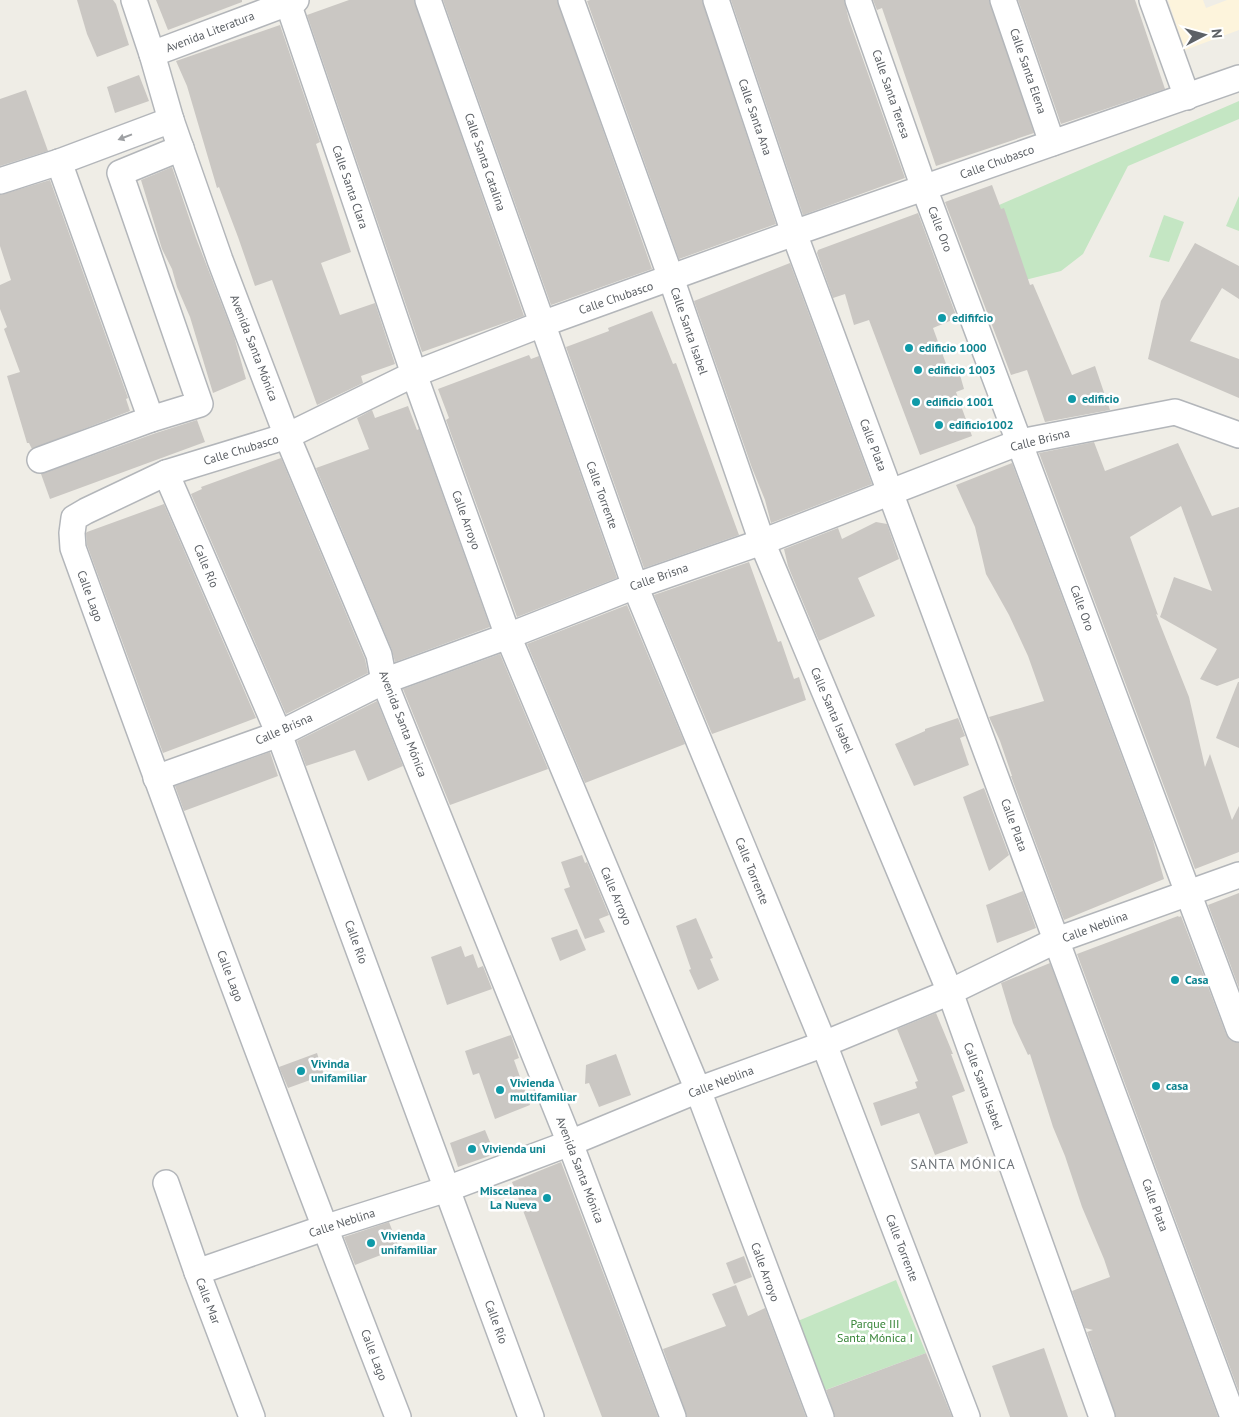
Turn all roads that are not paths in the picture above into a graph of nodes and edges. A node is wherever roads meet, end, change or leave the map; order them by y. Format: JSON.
{"nodes":[{"id":1,"x":134,"y":0,"type":"edge"},
{"id":2,"x":428,"y":0,"type":"edge"},
{"id":3,"x":571,"y":0,"type":"edge"},
{"id":4,"x":716,"y":0,"type":"edge"},
{"id":5,"x":858,"y":0,"type":"edge"},
{"id":6,"x":1003,"y":0,"type":"edge"},
{"id":7,"x":1152,"y":0,"type":"edge"},
{"id":8,"x":290,"y":1,"type":"edge"},
{"id":9,"x":152,"y":54,"type":"junction"},
{"id":10,"x":1239,"y":78,"type":"edge"},
{"id":11,"x":1186,"y":97,"type":"junction"},
{"id":12,"x":171,"y":120,"type":"junction"},
{"id":13,"x":1052,"y":143,"type":"junction"},
{"id":14,"x":181,"y":148,"type":"junction"},
{"id":15,"x":59,"y":162,"type":"junction"},
{"id":16,"x":0,"y":181,"type":"edge"},
{"id":17,"x":924,"y":188,"type":"junction"},
{"id":18,"x":794,"y":233,"type":"junction"},
{"id":19,"x":671,"y":278,"type":"junction"},
{"id":20,"x":542,"y":324,"type":"junction"},
{"id":21,"x":414,"y":374,"type":"junction"},
{"id":22,"x":151,"y":419,"type":"junction"},
{"id":23,"x":287,"y":436,"type":"junction"},
{"id":24,"x":1239,"y":436,"type":"edge"},
{"id":25,"x":1020,"y":442,"type":"junction"},
{"id":26,"x":40,"y":460,"type":"dead end"},
{"id":27,"x":166,"y":473,"type":"junction"},
{"id":28,"x":892,"y":494,"type":"junction"},
{"id":29,"x":72,"y":533,"type":"joint"},
{"id":30,"x":762,"y":542,"type":"junction"},
{"id":31,"x":635,"y":586,"type":"junction"},
{"id":32,"x":508,"y":636,"type":"junction"},
{"id":33,"x":384,"y":681,"type":"junction"},
{"id":34,"x":279,"y":734,"type":"junction"},
{"id":35,"x":156,"y":778,"type":"junction"},
{"id":36,"x":1239,"y":875,"type":"edge"},
{"id":37,"x":1188,"y":893,"type":"junction"},
{"id":38,"x":1057,"y":940,"type":"junction"},
{"id":39,"x":950,"y":992,"type":"junction"},
{"id":40,"x":1239,"y":1029,"type":"edge"},
{"id":41,"x":824,"y":1044,"type":"junction"},
{"id":42,"x":698,"y":1090,"type":"junction"},
{"id":43,"x":570,"y":1143,"type":"junction"},
{"id":44,"x":166,"y":1183,"type":"dead end"},
{"id":45,"x":447,"y":1189,"type":"junction"},
{"id":46,"x":324,"y":1228,"type":"junction"},
{"id":47,"x":197,"y":1272,"type":"junction"},
{"id":48,"x":252,"y":1417,"type":"edge"},
{"id":49,"x":398,"y":1417,"type":"edge"},
{"id":50,"x":531,"y":1417,"type":"edge"},
{"id":51,"x":673,"y":1417,"type":"edge"},
{"id":52,"x":821,"y":1417,"type":"edge"},
{"id":53,"x":967,"y":1417,"type":"edge"},
{"id":54,"x":1102,"y":1417,"type":"edge"},
{"id":55,"x":1234,"y":1417,"type":"edge"}],
"edges":[{"from":1,"to":9,"type":"street","name":"Avenida Santa Mónica"},
{"from":2,"to":20,"type":"street","name":"Calle Santa Catalina"},
{"from":3,"to":19,"type":"street","name":"Calle Santa Isabel"},
{"from":4,"to":18,"type":"street","name":"Calle Santa Ana"},
{"from":5,"to":17,"type":"street","name":"Calle Santa Teresa"},
{"from":6,"to":13,"type":"street","name":"Calle Santa Elena"},
{"from":7,"to":11,"type":"street"},
{"from":8,"to":9,"type":"street","name":"Avenida Literatura"},
{"from":8,"to":21,"type":"street","name":"Calle Santa Clara"},
{"from":9,"to":12,"type":"street","name":"Avenida Santa Mónica"},
{"from":10,"to":11,"type":"street","name":"Calle Chubasco"},
{"from":11,"to":13,"type":"street","name":"Calle Chubasco"},
{"from":12,"to":14,"type":"street","name":"Avenida Santa Mónica"},
{"from":12,"to":15,"type":"street","one_way":true},
{"from":13,"to":17,"type":"street","name":"Calle Chubasco"},
{"from":14,"to":22,"type":"street"},
{"from":14,"to":23,"type":"street","name":"Avenida Santa Mónica"},
{"from":15,"to":16,"type":"street"},
{"from":15,"to":22,"type":"street"},
{"from":17,"to":18,"type":"street","name":"Calle Chubasco"},
{"from":17,"to":25,"type":"street","name":"Calle Oro"},
{"from":18,"to":19,"type":"street","name":"Calle Chubasco"},
{"from":18,"to":28,"type":"street","name":"Calle Plata"},
{"from":19,"to":20,"type":"street","name":"Calle Chubasco"},
{"from":19,"to":30,"type":"street","name":"Calle Santa Isabel"},
{"from":20,"to":21,"type":"street","name":"Calle Chubasco"},
{"from":20,"to":31,"type":"street","name":"Calle Torrente"},
{"from":21,"to":23,"type":"street","name":"Calle Chubasco"},
{"from":21,"to":32,"type":"street","name":"Calle Arroyo"},
{"from":22,"to":26,"type":"street"},
{"from":23,"to":27,"type":"street","name":"Calle Chubasco"},
{"from":23,"to":33,"type":"street","name":"Avenida Santa Mónica"},
{"from":24,"to":25,"type":"street","name":"Calle Brisna"},
{"from":25,"to":28,"type":"street","name":"Calle Brisna"},
{"from":25,"to":37,"type":"street","name":"Calle Oro"},
{"from":27,"to":29,"type":"street","name":"Calle Chubasco"},
{"from":27,"to":34,"type":"street","name":"Calle Río"},
{"from":28,"to":30,"type":"street","name":"Calle Brisna"},
{"from":28,"to":38,"type":"street","name":"Calle Plata"},
{"from":29,"to":35,"type":"street","name":"Calle Lago"},
{"from":30,"to":31,"type":"street","name":"Calle Brisna"},
{"from":30,"to":39,"type":"street","name":"Calle Santa Isabel"},
{"from":31,"to":32,"type":"street","name":"Calle Brisna"},
{"from":31,"to":41,"type":"street","name":"Calle Torrente"},
{"from":32,"to":33,"type":"street","name":"Calle Brisna"},
{"from":32,"to":42,"type":"street","name":"Calle Arroyo"},
{"from":33,"to":34,"type":"street","name":"Calle Brisna"},
{"from":33,"to":43,"type":"street","name":"Avenida Santa Mónica"},
{"from":34,"to":35,"type":"street","name":"Calle Brisna"},
{"from":34,"to":45,"type":"street","name":"Calle Río"},
{"from":35,"to":46,"type":"street","name":"Calle Lago"},
{"from":36,"to":37,"type":"street","name":"Calle Neblina"},
{"from":37,"to":38,"type":"street","name":"Calle Neblina"},
{"from":37,"to":40,"type":"street","name":"Calle Oro"},
{"from":38,"to":39,"type":"street","name":"Calle Neblina"},
{"from":38,"to":55,"type":"street","name":"Calle Plata"},
{"from":39,"to":41,"type":"street","name":"Calle Neblina"},
{"from":39,"to":54,"type":"street","name":"Calle Santa Isabel"},
{"from":41,"to":42,"type":"street","name":"Calle Neblina"},
{"from":41,"to":53,"type":"street","name":"Calle Torrente"},
{"from":42,"to":43,"type":"street","name":"Calle Neblina"},
{"from":42,"to":52,"type":"street","name":"Calle Arroyo"},
{"from":43,"to":45,"type":"street","name":"Calle Neblina"},
{"from":43,"to":51,"type":"street","name":"Avenida Santa Mónica"},
{"from":44,"to":47,"type":"street","name":"Calle Mar"},
{"from":45,"to":46,"type":"street","name":"Calle Neblina"},
{"from":45,"to":50,"type":"street","name":"Calle Río"},
{"from":46,"to":47,"type":"street","name":"Calle Neblina"},
{"from":46,"to":49,"type":"street","name":"Calle Lago"},
{"from":47,"to":48,"type":"street","name":"Calle Mar"}]}
